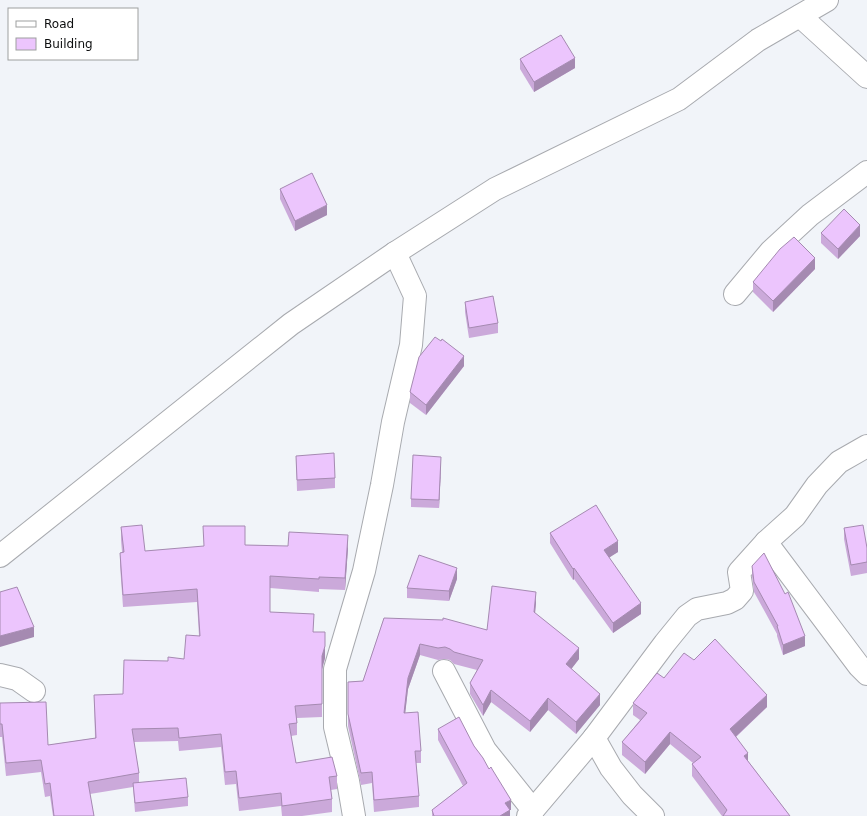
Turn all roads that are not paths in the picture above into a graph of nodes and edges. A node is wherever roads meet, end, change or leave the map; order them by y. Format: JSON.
{"nodes":[{"id":1,"x":827,"y":0,"type":"edge"},
{"id":2,"x":800,"y":16,"type":"junction"},
{"id":3,"x":867,"y":77,"type":"edge"},
{"id":4,"x":867,"y":172,"type":"edge"},
{"id":5,"x":395,"y":253,"type":"junction"},
{"id":6,"x":735,"y":294,"type":"dead end"},
{"id":7,"x":867,"y":446,"type":"edge"},
{"id":8,"x":766,"y":542,"type":"junction"},
{"id":9,"x":0,"y":556,"type":"edge"},
{"id":10,"x":444,"y":671,"type":"dead end"},
{"id":11,"x":867,"y":674,"type":"edge"},
{"id":12,"x":0,"y":675,"type":"edge"},
{"id":13,"x":34,"y":691,"type":"dead end"},
{"id":14,"x":594,"y":738,"type":"junction"},
{"id":15,"x":531,"y":813,"type":"edge"},
{"id":16,"x":354,"y":816,"type":"edge"},
{"id":17,"x":653,"y":816,"type":"edge"}],
"edges":[{"from":1,"to":2,"type":"street"},
{"from":2,"to":3,"type":"street"},
{"from":2,"to":5,"type":"street"},
{"from":4,"to":6,"type":"street"},
{"from":5,"to":9,"type":"street"},
{"from":5,"to":16,"type":"street"},
{"from":7,"to":8,"type":"street"},
{"from":8,"to":11,"type":"street"},
{"from":8,"to":14,"type":"street"},
{"from":10,"to":15,"type":"street"},
{"from":12,"to":13,"type":"street"},
{"from":14,"to":15,"type":"street"},
{"from":14,"to":17,"type":"street"}]}
